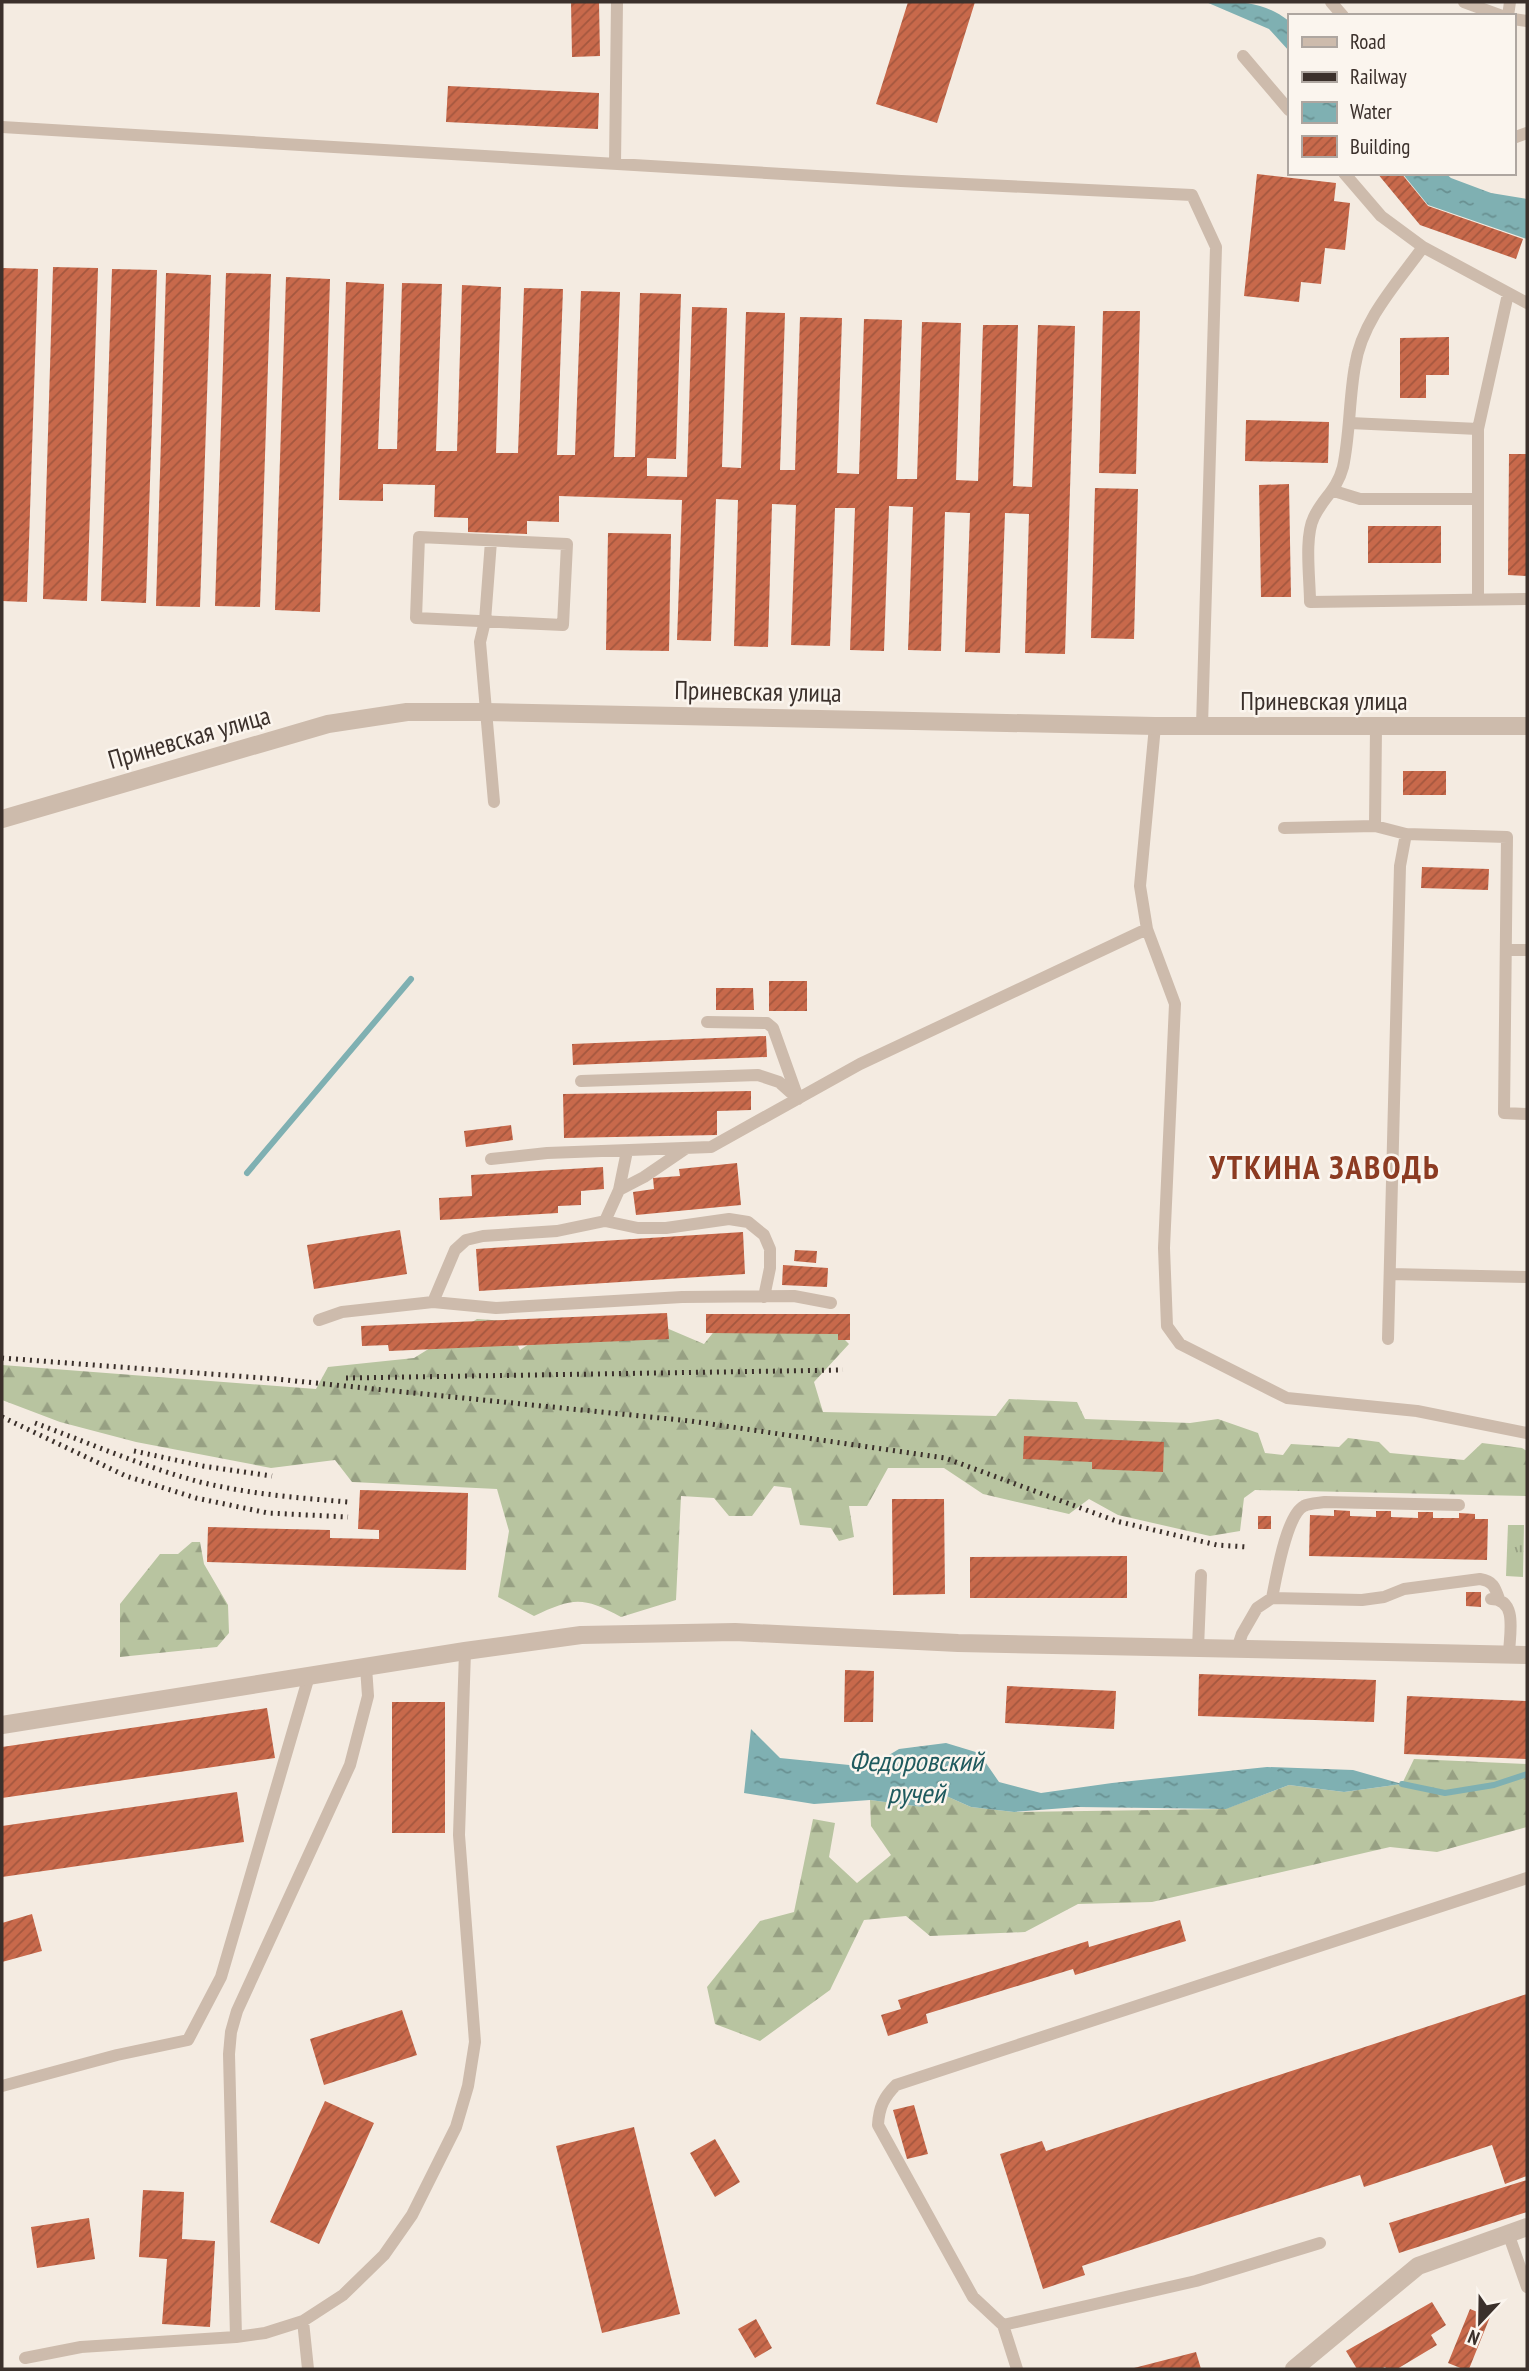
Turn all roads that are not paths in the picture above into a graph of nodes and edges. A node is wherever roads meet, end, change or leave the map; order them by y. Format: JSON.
{"nodes":[{"id":1,"x":617,"y":2,"type":"edge"},
{"id":2,"x":1464,"y":2,"type":"edge"},
{"id":3,"x":1497,"y":14,"type":"edge"},
{"id":4,"x":1243,"y":56,"type":"dead end"},
{"id":5,"x":1288,"y":109,"type":"edge"},
{"id":6,"x":2,"y":127,"type":"edge"},
{"id":7,"x":615,"y":164,"type":"junction"},
{"id":8,"x":1346,"y":175,"type":"edge"},
{"id":9,"x":1423,"y":247,"type":"junction"},
{"id":10,"x":1507,"y":294,"type":"junction"},
{"id":11,"x":1527,"y":303,"type":"edge"},
{"id":12,"x":1350,"y":423,"type":"junction"},
{"id":13,"x":1478,"y":429,"type":"junction"},
{"id":14,"x":1334,"y":491,"type":"junction"},
{"id":15,"x":1478,"y":499,"type":"junction"},
{"id":16,"x":491,"y":541,"type":"junction"},
{"id":17,"x":1527,"y":599,"type":"edge"},
{"id":18,"x":1478,"y":600,"type":"junction"},
{"id":19,"x":485,"y":621,"type":"junction"},
{"id":20,"x":486,"y":712,"type":"junction"},
{"id":21,"x":1155,"y":726,"type":"junction"},
{"id":22,"x":1202,"y":726,"type":"junction"},
{"id":23,"x":1527,"y":726,"type":"edge"},
{"id":24,"x":1376,"y":727,"type":"junction"},
{"id":25,"x":494,"y":802,"type":"dead end"},
{"id":26,"x":2,"y":819,"type":"edge"},
{"id":27,"x":1376,"y":825,"type":"junction"},
{"id":28,"x":1284,"y":828,"type":"dead end"},
{"id":29,"x":1406,"y":834,"type":"junction"},
{"id":30,"x":1147,"y":929,"type":"junction"},
{"id":31,"x":1506,"y":950,"type":"junction"},
{"id":32,"x":1527,"y":950,"type":"edge"},
{"id":33,"x":707,"y":1022,"type":"dead end"},
{"id":34,"x":581,"y":1081,"type":"dead end"},
{"id":35,"x":798,"y":1099,"type":"junction"},
{"id":36,"x":1527,"y":1114,"type":"edge"},
{"id":37,"x":685,"y":1149,"type":"junction"},
{"id":38,"x":627,"y":1151,"type":"junction"},
{"id":39,"x":491,"y":1158,"type":"dead end"},
{"id":40,"x":619,"y":1190,"type":"junction"},
{"id":41,"x":605,"y":1221,"type":"junction"},
{"id":42,"x":1390,"y":1274,"type":"junction"},
{"id":43,"x":1527,"y":1278,"type":"edge"},
{"id":44,"x":764,"y":1297,"type":"junction"},
{"id":45,"x":433,"y":1302,"type":"junction"},
{"id":46,"x":831,"y":1303,"type":"dead end"},
{"id":47,"x":318,"y":1320,"type":"dead end"},
{"id":48,"x":1388,"y":1339,"type":"dead end"},
{"id":49,"x":1527,"y":1433,"type":"edge"},
{"id":50,"x":1459,"y":1505,"type":"dead end"},
{"id":51,"x":1201,"y":1575,"type":"dead end"},
{"id":52,"x":1272,"y":1598,"type":"junction"},
{"id":53,"x":1198,"y":1648,"type":"junction"},
{"id":54,"x":1237,"y":1649,"type":"junction"},
{"id":55,"x":464,"y":1651,"type":"junction"},
{"id":56,"x":1518,"y":1655,"type":"edge"},
{"id":57,"x":366,"y":1667,"type":"junction"},
{"id":58,"x":309,"y":1676,"type":"junction"},
{"id":59,"x":2,"y":1725,"type":"edge"},
{"id":60,"x":1527,"y":1878,"type":"edge"},
{"id":61,"x":2,"y":2086,"type":"edge"},
{"id":62,"x":1527,"y":2227,"type":"edge"},
{"id":63,"x":1508,"y":2233,"type":"junction"},
{"id":64,"x":1320,"y":2243,"type":"dead end"},
{"id":65,"x":1527,"y":2287,"type":"edge"},
{"id":66,"x":303,"y":2321,"type":"junction"},
{"id":67,"x":1003,"y":2325,"type":"junction"},
{"id":68,"x":236,"y":2337,"type":"junction"},
{"id":69,"x":25,"y":2358,"type":"dead end"},
{"id":70,"x":308,"y":2369,"type":"edge"},
{"id":71,"x":1017,"y":2369,"type":"edge"},
{"id":72,"x":1294,"y":2369,"type":"edge"}],
"edges":[{"from":1,"to":7,"type":"lane"},
{"from":2,"to":3,"type":"lane"},
{"from":4,"to":5,"type":"lane"},
{"from":6,"to":7,"type":"lane"},
{"from":7,"to":22,"type":"lane"},
{"from":8,"to":9,"type":"lane"},
{"from":9,"to":10,"type":"lane"},
{"from":9,"to":12,"type":"lane"},
{"from":10,"to":11,"type":"lane"},
{"from":10,"to":13,"type":"lane"},
{"from":12,"to":13,"type":"lane"},
{"from":12,"to":14,"type":"lane"},
{"from":13,"to":15,"type":"lane"},
{"from":14,"to":15,"type":"lane"},
{"from":14,"to":18,"type":"lane"},
{"from":15,"to":18,"type":"lane"},
{"from":16,"to":19,"type":"lane"},
{"from":16,"to":19,"type":"lane"},
{"from":16,"to":19,"type":"lane"},
{"from":17,"to":18,"type":"lane"},
{"from":19,"to":20,"type":"lane"},
{"from":20,"to":21,"type":"street","name":"Приневская улица"},
{"from":20,"to":25,"type":"lane"},
{"from":20,"to":26,"type":"street","name":"Приневская улица"},
{"from":21,"to":22,"type":"street","name":"Приневская улица"},
{"from":21,"to":30,"type":"lane"},
{"from":22,"to":24,"type":"street","name":"Приневская улица"},
{"from":23,"to":24,"type":"street","name":"Приневская улица"},
{"from":24,"to":27,"type":"lane"},
{"from":27,"to":28,"type":"lane"},
{"from":27,"to":29,"type":"lane"},
{"from":29,"to":31,"type":"lane"},
{"from":29,"to":42,"type":"lane"},
{"from":30,"to":35,"type":"lane"},
{"from":30,"to":49,"type":"lane"},
{"from":31,"to":32,"type":"lane"},
{"from":31,"to":36,"type":"lane"},
{"from":33,"to":35,"type":"lane"},
{"from":34,"to":35,"type":"lane"},
{"from":35,"to":37,"type":"lane"},
{"from":37,"to":38,"type":"lane"},
{"from":37,"to":40,"type":"lane"},
{"from":38,"to":39,"type":"lane"},
{"from":38,"to":40,"type":"lane"},
{"from":40,"to":41,"type":"lane"},
{"from":41,"to":44,"type":"lane"},
{"from":41,"to":45,"type":"lane"},
{"from":42,"to":43,"type":"lane"},
{"from":42,"to":48,"type":"lane"},
{"from":44,"to":45,"type":"lane"},
{"from":44,"to":46,"type":"lane"},
{"from":45,"to":47,"type":"lane"},
{"from":50,"to":52,"type":"lane"},
{"from":51,"to":53,"type":"lane"},
{"from":52,"to":54,"type":"lane"},
{"from":52,"to":56,"type":"lane"},
{"from":53,"to":54,"type":"street"},
{"from":53,"to":55,"type":"street"},
{"from":54,"to":56,"type":"street"},
{"from":55,"to":57,"type":"street"},
{"from":55,"to":66,"type":"lane"},
{"from":57,"to":58,"type":"street"},
{"from":57,"to":68,"type":"lane"},
{"from":58,"to":59,"type":"street"},
{"from":58,"to":61,"type":"lane"},
{"from":60,"to":67,"type":"lane"},
{"from":62,"to":63,"type":"street"},
{"from":63,"to":65,"type":"lane"},
{"from":63,"to":72,"type":"street"},
{"from":64,"to":67,"type":"lane"},
{"from":66,"to":68,"type":"lane"},
{"from":66,"to":70,"type":"lane"},
{"from":67,"to":71,"type":"lane"},
{"from":68,"to":69,"type":"lane"}]}
